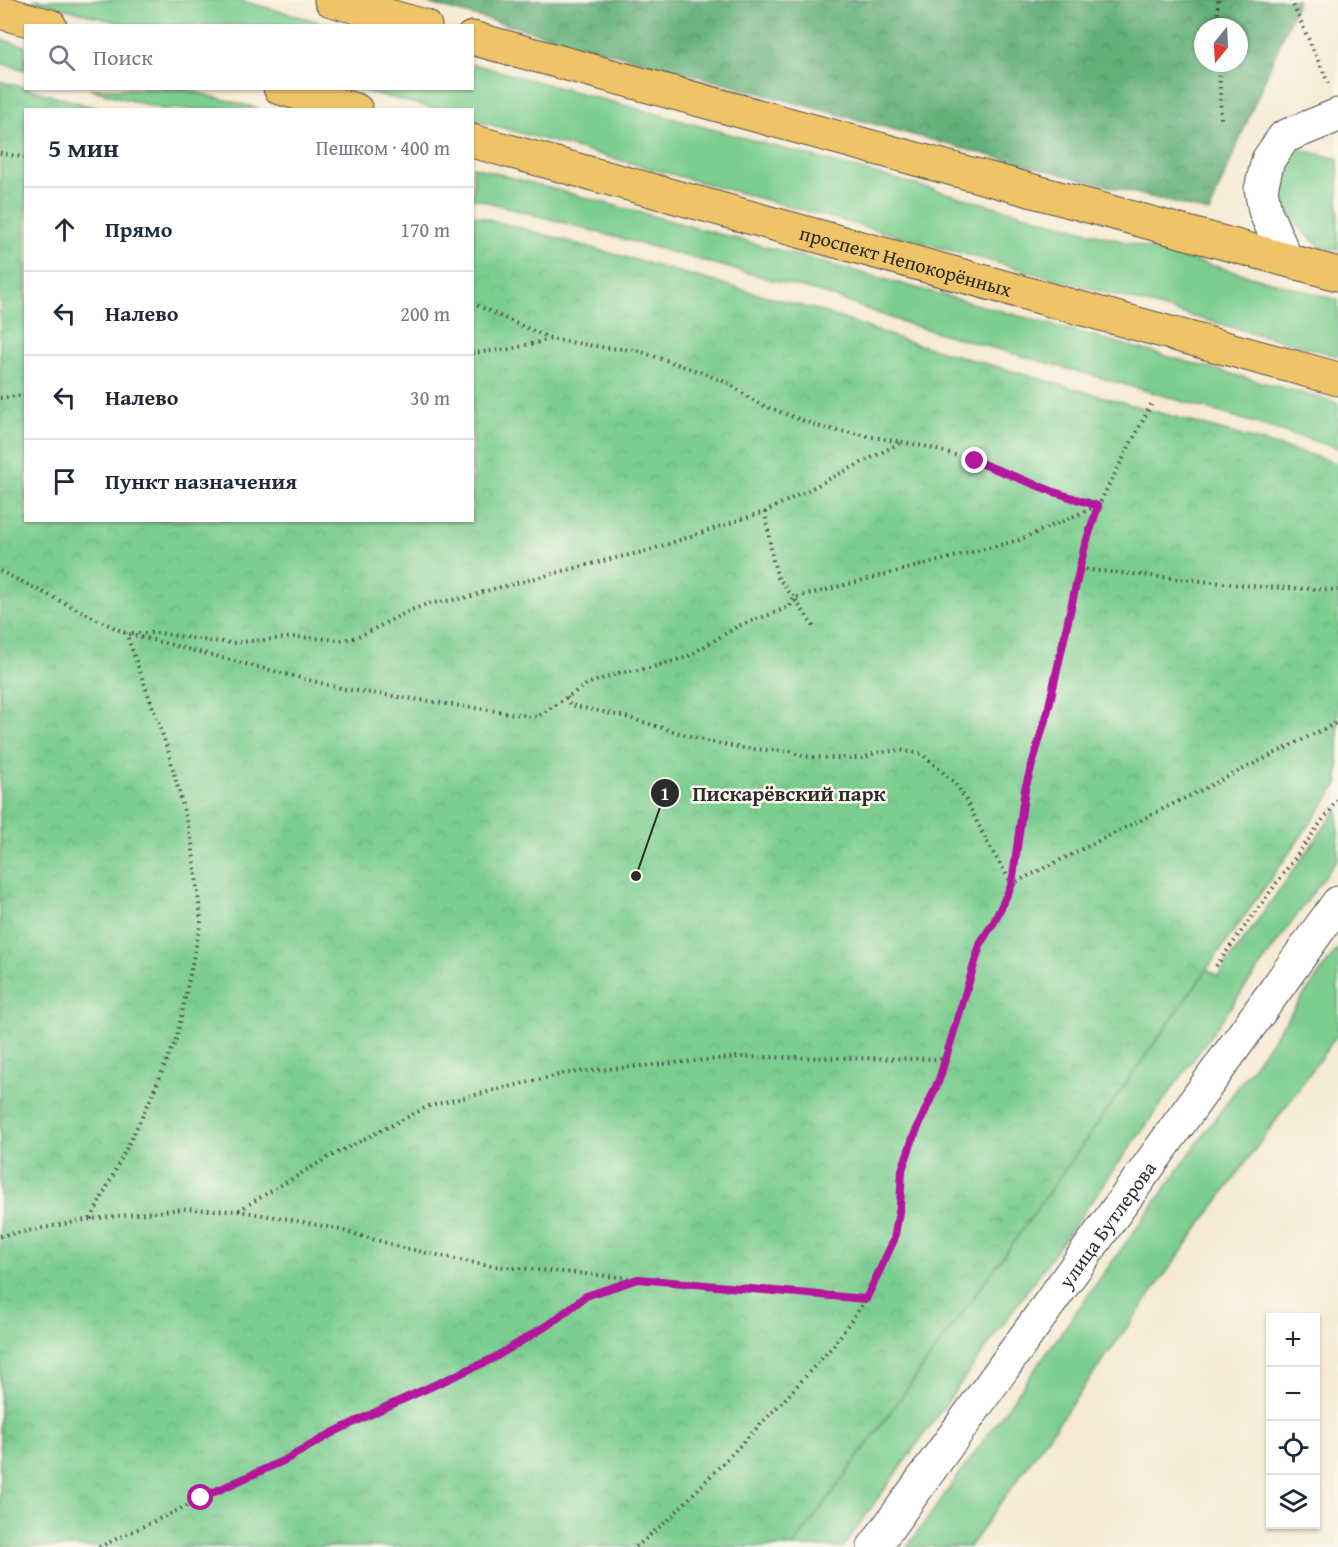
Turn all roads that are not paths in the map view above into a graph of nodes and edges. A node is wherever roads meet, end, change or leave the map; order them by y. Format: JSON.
{"nodes":[{"id":1,"x":331,"y":0,"type":"edge"},
{"id":2,"x":0,"y":12,"type":"edge"},
{"id":3,"x":43,"y":24,"type":"edge"},
{"id":4,"x":418,"y":24,"type":"edge"},
{"id":5,"x":474,"y":39,"type":"edge"},
{"id":6,"x":287,"y":90,"type":"edge"},
{"id":7,"x":1336,"y":106,"type":"edge"},
{"id":8,"x":349,"y":108,"type":"edge"},
{"id":9,"x":474,"y":142,"type":"edge"},
{"id":10,"x":1286,"y":259,"type":"junction"},
{"id":11,"x":1338,"y":274,"type":"edge"},
{"id":12,"x":1338,"y":379,"type":"edge"},
{"id":13,"x":1338,"y":903,"type":"edge"},
{"id":14,"x":874,"y":1547,"type":"edge"}],
"edges":[{"from":1,"to":4,"type":"main road"},
{"from":2,"to":3,"type":"main road"},
{"from":5,"to":10,"type":"main road"},
{"from":6,"to":8,"type":"main road"},
{"from":7,"to":10,"type":"street"},
{"from":9,"to":12,"type":"main road","name":"проспект Непокорённых"},
{"from":10,"to":11,"type":"main road"},
{"from":13,"to":14,"type":"street","name":"улица Бутлерова"}]}
